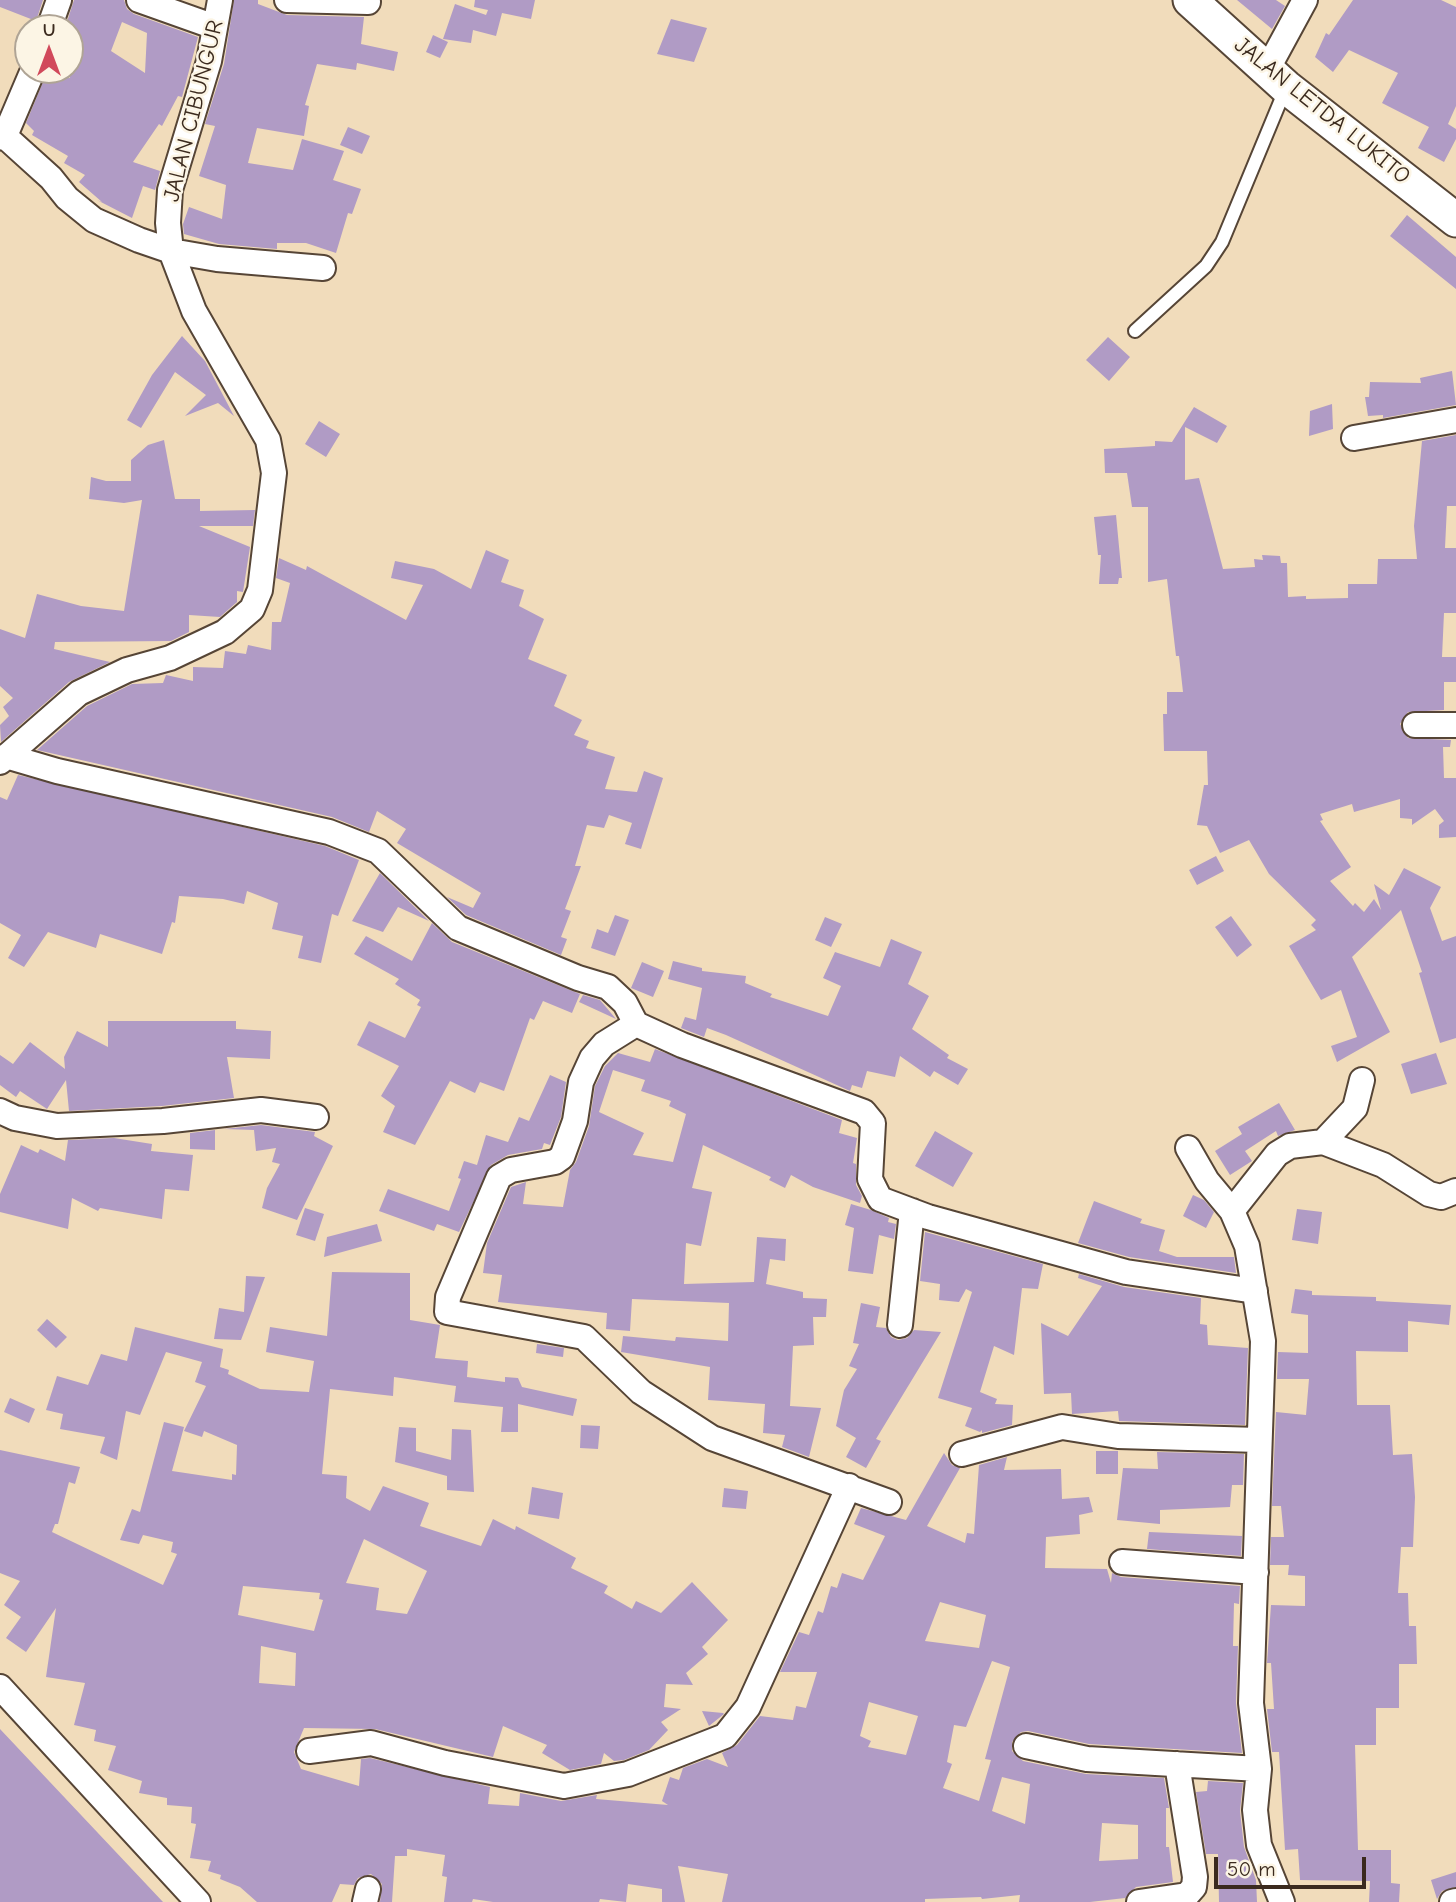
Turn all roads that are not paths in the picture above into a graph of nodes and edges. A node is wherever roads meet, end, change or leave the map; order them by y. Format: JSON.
{"nodes":[{"id":1,"x":139,"y":0,"type":"edge"},
{"id":2,"x":220,"y":0,"type":"edge"},
{"id":3,"x":287,"y":0,"type":"edge"},
{"id":4,"x":1190,"y":0,"type":"edge"},
{"id":5,"x":1305,"y":0,"type":"edge"},
{"id":6,"x":368,"y":2,"type":"dead end"},
{"id":7,"x":215,"y":27,"type":"junction"},
{"id":8,"x":1276,"y":78,"type":"junction"},
{"id":9,"x":26,"y":84,"type":"edge"},
{"id":10,"x":2,"y":135,"type":"edge"},
{"id":11,"x":1456,"y":220,"type":"edge"},
{"id":12,"x":171,"y":251,"type":"junction"},
{"id":13,"x":323,"y":268,"type":"dead end"},
{"id":14,"x":1135,"y":331,"type":"dead end"},
{"id":15,"x":1456,"y":420,"type":"edge"},
{"id":16,"x":1354,"y":438,"type":"dead end"},
{"id":17,"x":1415,"y":725,"type":"dead end"},
{"id":18,"x":1456,"y":725,"type":"edge"},
{"id":19,"x":3,"y":759,"type":"edge"},
{"id":20,"x":636,"y":1024,"type":"junction"},
{"id":21,"x":1362,"y":1080,"type":"dead end"},
{"id":22,"x":0,"y":1111,"type":"edge"},
{"id":23,"x":316,"y":1117,"type":"dead end"},
{"id":24,"x":1323,"y":1142,"type":"junction"},
{"id":25,"x":1188,"y":1148,"type":"dead end"},
{"id":26,"x":1456,"y":1191,"type":"edge"},
{"id":27,"x":912,"y":1211,"type":"junction"},
{"id":28,"x":1232,"y":1211,"type":"junction"},
{"id":29,"x":1255,"y":1291,"type":"junction"},
{"id":30,"x":900,"y":1325,"type":"dead end"},
{"id":31,"x":1259,"y":1440,"type":"junction"},
{"id":32,"x":962,"y":1454,"type":"dead end"},
{"id":33,"x":849,"y":1486,"type":"junction"},
{"id":34,"x":889,"y":1502,"type":"dead end"},
{"id":35,"x":1122,"y":1562,"type":"dead end"},
{"id":36,"x":1256,"y":1572,"type":"junction"},
{"id":37,"x":0,"y":1687,"type":"edge"},
{"id":38,"x":1026,"y":1745,"type":"dead end"},
{"id":39,"x":309,"y":1751,"type":"dead end"},
{"id":40,"x":1177,"y":1764,"type":"junction"},
{"id":41,"x":1259,"y":1769,"type":"junction"},
{"id":42,"x":198,"y":1902,"type":"edge"},
{"id":43,"x":1139,"y":1902,"type":"edge"},
{"id":44,"x":1282,"y":1902,"type":"edge"}],
"edges":[{"from":1,"to":7,"type":"street"},
{"from":2,"to":7,"type":"street","name":"JALAN CIBUNGUR"},
{"from":3,"to":6,"type":"street"},
{"from":4,"to":8,"type":"street","name":"JALAN LETDA LUKITO"},
{"from":5,"to":8,"type":"street"},
{"from":7,"to":12,"type":"street","name":"JALAN CIBUNGUR"},
{"from":8,"to":11,"type":"street","name":"JALAN LETDA LUKITO"},
{"from":8,"to":14,"type":"lane"},
{"from":9,"to":10,"type":"street"},
{"from":10,"to":12,"type":"street"},
{"from":12,"to":13,"type":"street"},
{"from":12,"to":19,"type":"street","name":"JALAN CIBUNGUR"},
{"from":15,"to":16,"type":"street"},
{"from":17,"to":18,"type":"street"},
{"from":19,"to":20,"type":"street"},
{"from":20,"to":27,"type":"street"},
{"from":20,"to":33,"type":"street"},
{"from":21,"to":24,"type":"street"},
{"from":22,"to":23,"type":"street"},
{"from":24,"to":26,"type":"street"},
{"from":24,"to":28,"type":"street"},
{"from":25,"to":28,"type":"street"},
{"from":27,"to":29,"type":"street"},
{"from":27,"to":30,"type":"street"},
{"from":28,"to":29,"type":"street"},
{"from":29,"to":31,"type":"street"},
{"from":31,"to":32,"type":"street"},
{"from":31,"to":36,"type":"street"},
{"from":33,"to":34,"type":"street"},
{"from":33,"to":39,"type":"street"},
{"from":35,"to":36,"type":"street"},
{"from":36,"to":41,"type":"street"},
{"from":37,"to":42,"type":"street"},
{"from":38,"to":40,"type":"street"},
{"from":40,"to":41,"type":"street"},
{"from":40,"to":43,"type":"street"},
{"from":41,"to":44,"type":"street"}]}
